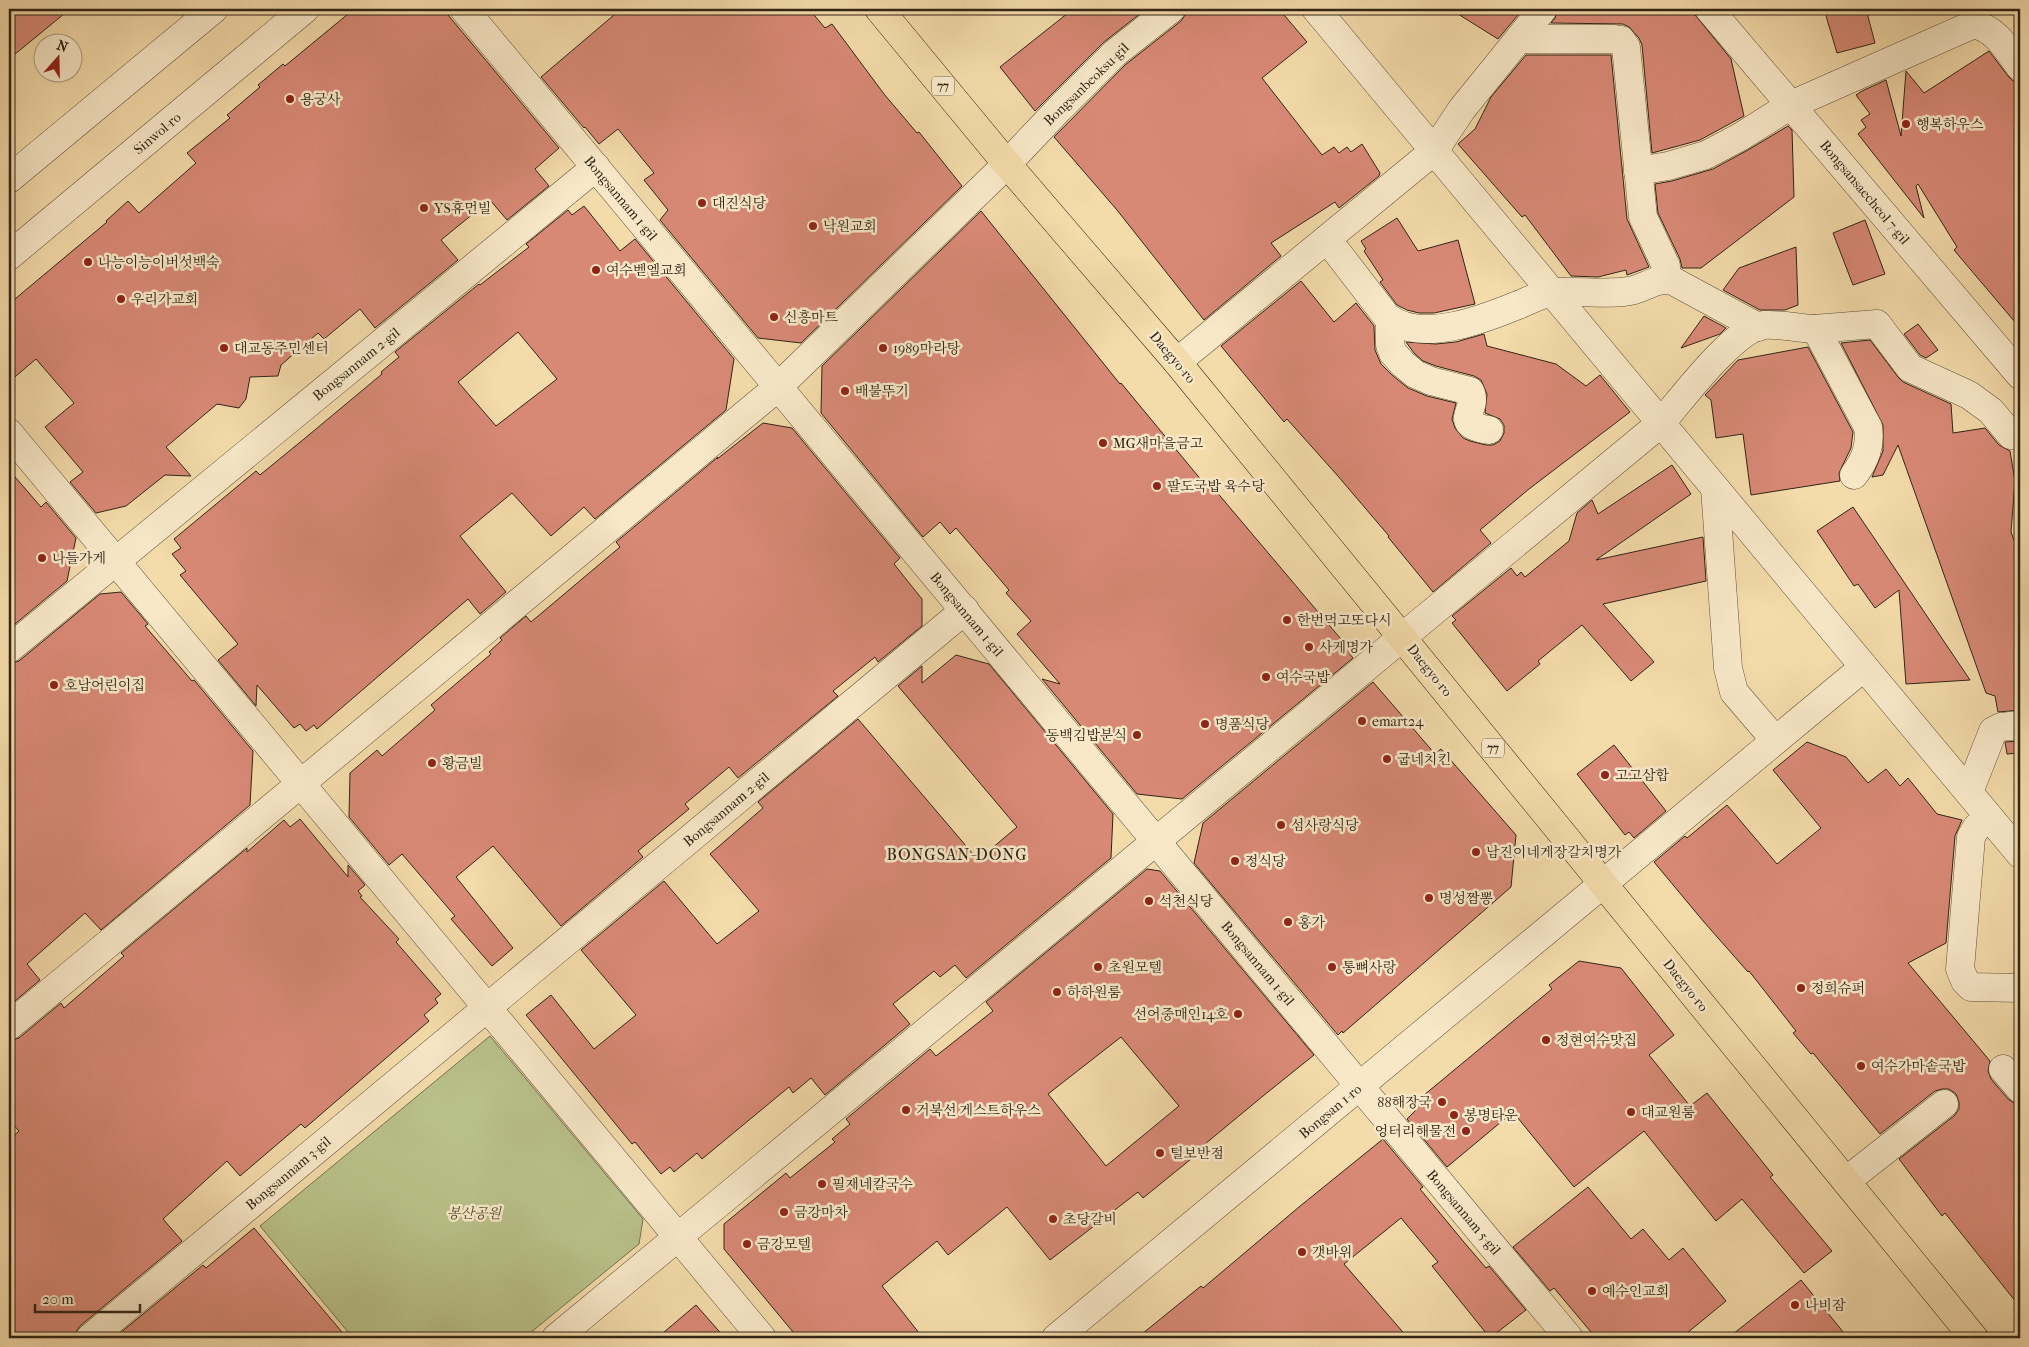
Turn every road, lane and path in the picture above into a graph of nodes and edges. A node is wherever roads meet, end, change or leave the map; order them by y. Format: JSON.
{"nodes":[{"id":1,"x":214,"y":9,"type":"edge"},
{"id":2,"x":305,"y":9,"type":"edge"},
{"id":3,"x":464,"y":9,"type":"edge"},
{"id":4,"x":879,"y":9,"type":"edge"},
{"id":5,"x":1171,"y":9,"type":"edge"},
{"id":6,"x":1316,"y":9,"type":"edge"},
{"id":7,"x":1543,"y":9,"type":"edge"},
{"id":8,"x":1709,"y":9,"type":"edge"},
{"id":9,"x":188,"y":18,"type":"edge"},
{"id":10,"x":1519,"y":39,"type":"junction"},
{"id":11,"x":2020,"y":67,"type":"edge"},
{"id":12,"x":1791,"y":105,"type":"junction"},
{"id":13,"x":1434,"y":151,"type":"junction"},
{"id":14,"x":1007,"y":164,"type":"junction"},
{"id":15,"x":596,"y":167,"type":"junction"},
{"id":16,"x":1638,"y":171,"type":"junction"},
{"id":17,"x":9,"y":179,"type":"edge"},
{"id":18,"x":1327,"y":239,"type":"junction"},
{"id":19,"x":9,"y":256,"type":"edge"},
{"id":20,"x":1667,"y":279,"type":"junction"},
{"id":21,"x":1552,"y":292,"type":"junction"},
{"id":22,"x":1390,"y":320,"type":"junction"},
{"id":23,"x":1758,"y":327,"type":"junction"},
{"id":24,"x":1814,"y":329,"type":"junction"},
{"id":25,"x":1178,"y":362,"type":"junction"},
{"id":26,"x":2020,"y":375,"type":"edge"},
{"id":27,"x":778,"y":387,"type":"junction"},
{"id":28,"x":1661,"y":423,"type":"junction"},
{"id":29,"x":1489,"y":430,"type":"dead end"},
{"id":30,"x":9,"y":433,"type":"edge"},
{"id":31,"x":2020,"y":436,"type":"edge"},
{"id":32,"x":1854,"y":475,"type":"dead end"},
{"id":33,"x":1715,"y":488,"type":"junction"},
{"id":34,"x":116,"y":561,"type":"junction"},
{"id":35,"x":965,"y":610,"type":"junction"},
{"id":36,"x":1403,"y":637,"type":"junction"},
{"id":37,"x":9,"y":650,"type":"edge"},
{"id":38,"x":1864,"y":667,"type":"junction"},
{"id":39,"x":2020,"y":725,"type":"edge"},
{"id":40,"x":1776,"y":740,"type":"junction"},
{"id":41,"x":300,"y":784,"type":"junction"},
{"id":42,"x":1969,"y":792,"type":"junction"},
{"id":43,"x":1990,"y":818,"type":"junction"},
{"id":44,"x":1156,"y":841,"type":"junction"},
{"id":45,"x":2020,"y":854,"type":"edge"},
{"id":46,"x":1604,"y":884,"type":"junction"},
{"id":47,"x":2020,"y":988,"type":"edge"},
{"id":48,"x":487,"y":1008,"type":"junction"},
{"id":49,"x":9,"y":1026,"type":"edge"},
{"id":50,"x":2003,"y":1069,"type":"dead end"},
{"id":51,"x":1360,"y":1086,"type":"junction"},
{"id":52,"x":2020,"y":1089,"type":"edge"},
{"id":53,"x":1944,"y":1104,"type":"dead end"},
{"id":54,"x":1846,"y":1181,"type":"junction"},
{"id":55,"x":678,"y":1237,"type":"junction"},
{"id":56,"x":90,"y":1338,"type":"edge"},
{"id":57,"x":556,"y":1338,"type":"edge"},
{"id":58,"x":762,"y":1338,"type":"edge"},
{"id":59,"x":1056,"y":1338,"type":"edge"},
{"id":60,"x":1568,"y":1338,"type":"edge"},
{"id":61,"x":1974,"y":1338,"type":"edge"}],
"edges":[{"from":1,"to":9,"type":"street"},
{"from":2,"to":19,"type":"street","name":"Sinwol-ro"},
{"from":3,"to":15,"type":"street","name":"Bongsannam 1-gil"},
{"from":4,"to":14,"type":"main road","name":"Daegyo-ro","number":"77"},
{"from":5,"to":14,"type":"street","name":"Bongsanbeoksu-gil"},
{"from":6,"to":13,"type":"street"},
{"from":7,"to":10,"type":"street"},
{"from":8,"to":12,"type":"street","name":"Bongsansaecheol 7-gil"},
{"from":9,"to":17,"type":"street"},
{"from":10,"to":13,"type":"street"},
{"from":10,"to":16,"type":"street"},
{"from":11,"to":12,"type":"street"},
{"from":12,"to":16,"type":"street"},
{"from":12,"to":26,"type":"street","name":"Bongsansaecheol 7-gil"},
{"from":13,"to":18,"type":"street"},
{"from":13,"to":21,"type":"street"},
{"from":14,"to":25,"type":"main road","name":"Daegyo-ro","number":"77"},
{"from":14,"to":27,"type":"street"},
{"from":15,"to":27,"type":"street","name":"Bongsannam 1-gil"},
{"from":15,"to":34,"type":"street","name":"Bongsannam 2-gil"},
{"from":16,"to":20,"type":"street"},
{"from":18,"to":22,"type":"street"},
{"from":18,"to":25,"type":"street"},
{"from":20,"to":21,"type":"street"},
{"from":20,"to":23,"type":"street"},
{"from":21,"to":22,"type":"street"},
{"from":21,"to":28,"type":"street"},
{"from":22,"to":29,"type":"street"},
{"from":23,"to":24,"type":"street"},
{"from":23,"to":28,"type":"street"},
{"from":24,"to":31,"type":"street"},
{"from":24,"to":32,"type":"street"},
{"from":25,"to":36,"type":"main road","name":"Daegyo-ro","number":"77"},
{"from":27,"to":35,"type":"street","name":"Bongsannam 1-gil"},
{"from":27,"to":41,"type":"street"},
{"from":28,"to":33,"type":"street"},
{"from":28,"to":36,"type":"street"},
{"from":30,"to":34,"type":"street"},
{"from":33,"to":38,"type":"street"},
{"from":33,"to":40,"type":"street"},
{"from":34,"to":37,"type":"street"},
{"from":34,"to":41,"type":"street"},
{"from":35,"to":44,"type":"street","name":"Bongsannam 1-gil"},
{"from":35,"to":48,"type":"street","name":"Bongsannam 2-gil"},
{"from":36,"to":44,"type":"street"},
{"from":36,"to":46,"type":"main road","name":"Daegyo-ro","number":"77"},
{"from":38,"to":40,"type":"street","name":"Bongsan 1-ro"},
{"from":38,"to":42,"type":"street"},
{"from":39,"to":42,"type":"street"},
{"from":40,"to":46,"type":"street","name":"Bongsan 1-ro"},
{"from":41,"to":48,"type":"street"},
{"from":41,"to":49,"type":"street"},
{"from":42,"to":43,"type":"street"},
{"from":43,"to":45,"type":"street"},
{"from":43,"to":47,"type":"street"},
{"from":44,"to":51,"type":"street","name":"Bongsannam 1-gil"},
{"from":44,"to":55,"type":"street"},
{"from":46,"to":51,"type":"street","name":"Bongsan 1-ro"},
{"from":46,"to":54,"type":"main road","name":"Daegyo-ro","number":"77"},
{"from":48,"to":55,"type":"street"},
{"from":48,"to":56,"type":"street","name":"Bongsannam 3-gil"},
{"from":50,"to":52,"type":"street"},
{"from":51,"to":59,"type":"street","name":"Bongsan 1-ro"},
{"from":51,"to":60,"type":"street","name":"Bongsannam 5-gil"},
{"from":53,"to":54,"type":"street"},
{"from":54,"to":61,"type":"main road","name":"Daegyo-ro","number":"77"},
{"from":55,"to":57,"type":"street"},
{"from":55,"to":58,"type":"street"}]}
